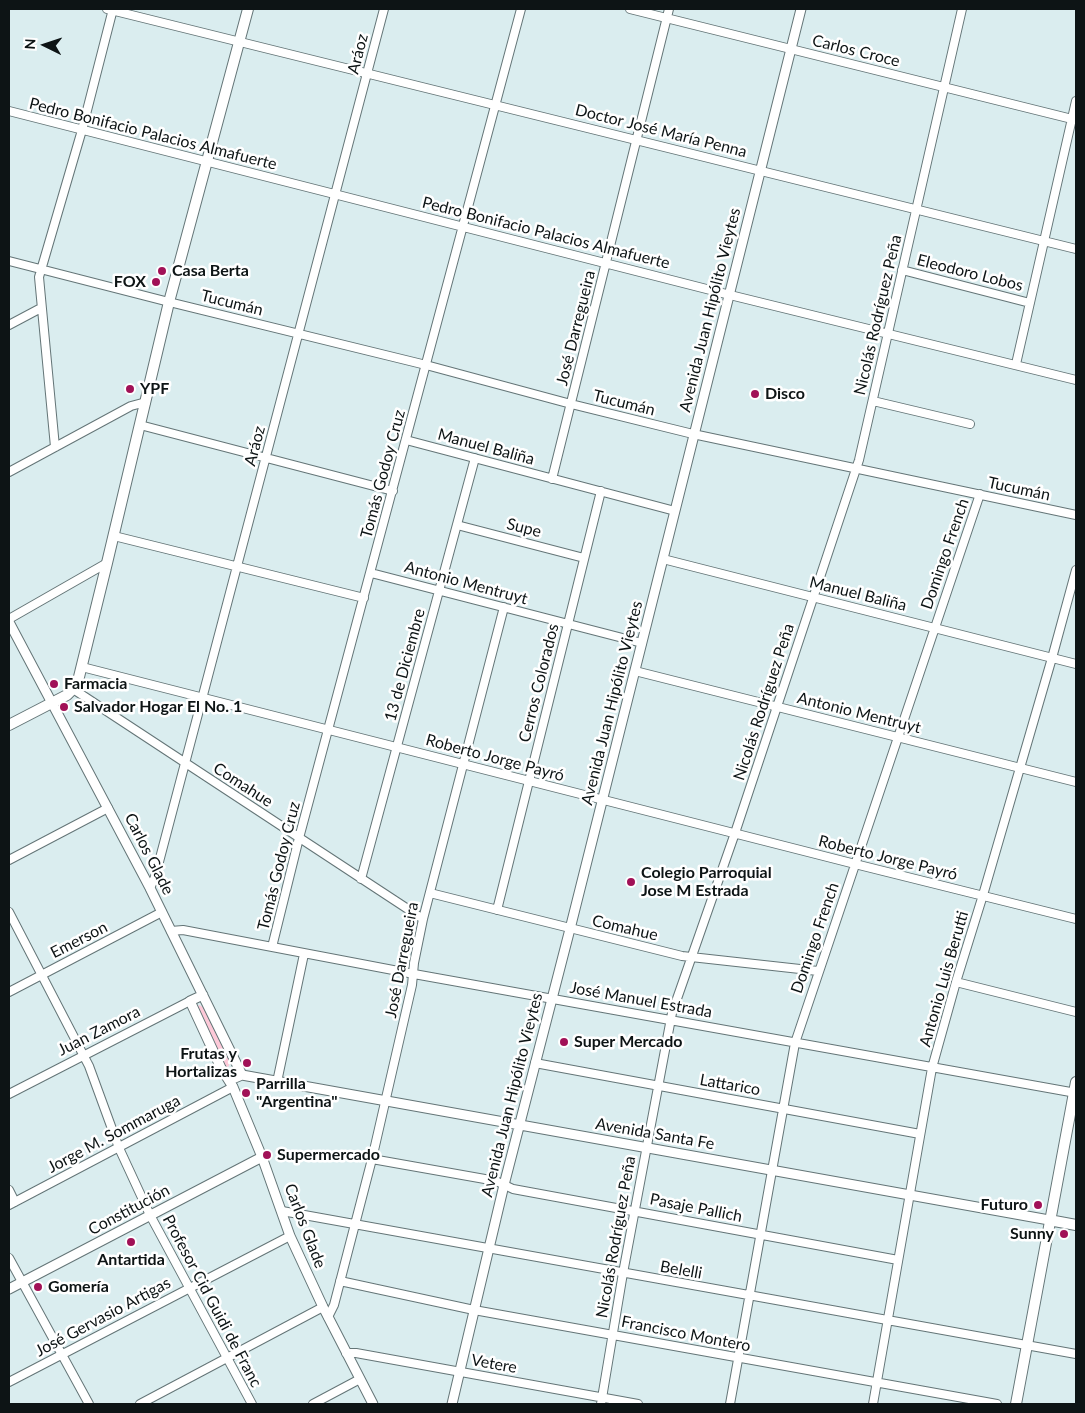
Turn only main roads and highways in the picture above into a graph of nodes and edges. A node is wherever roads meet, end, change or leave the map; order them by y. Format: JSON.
{"nodes":[{"id":1,"x":248,"y":9,"type":"edge"},
{"id":2,"x":9,"y":724,"type":"edge"},
{"id":3,"x":1076,"y":1082,"type":"edge"},
{"id":4,"x":1075,"y":1093,"type":"edge"},
{"id":5,"x":1049,"y":1220,"type":"junction"},
{"id":6,"x":1076,"y":1225,"type":"edge"},
{"id":7,"x":1016,"y":1404,"type":"edge"}],
"edges":[{"from":1,"to":2,"type":"main road"},
{"from":3,"to":4,"type":"main road"},
{"from":4,"to":5,"type":"main road"},
{"from":5,"to":6,"type":"main road","name":"Avenida Santa Fe"},
{"from":5,"to":7,"type":"main road"}]}
